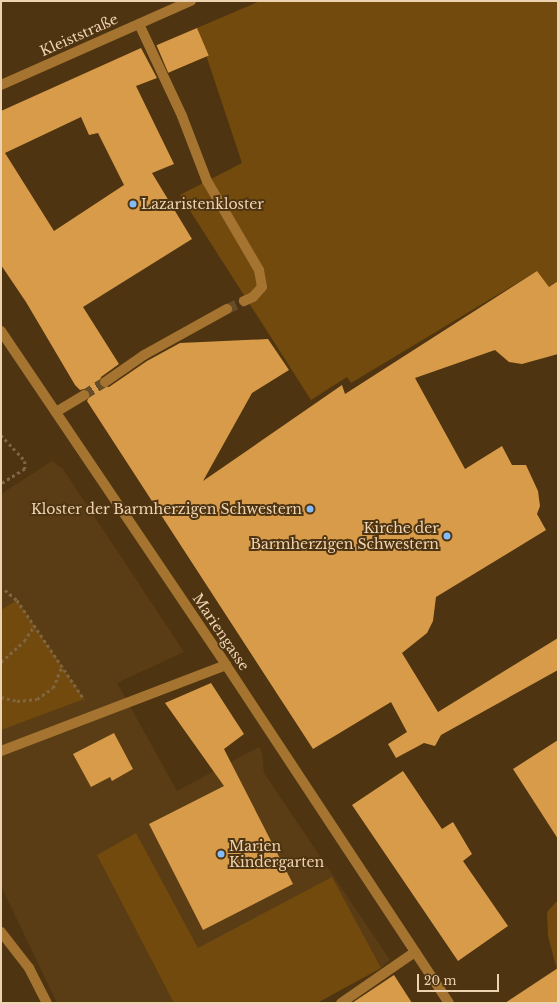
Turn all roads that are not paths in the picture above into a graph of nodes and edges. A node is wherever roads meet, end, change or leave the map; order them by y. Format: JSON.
{"nodes":[{"id":1,"x":191,"y":1,"type":"edge"},
{"id":2,"x":139,"y":24,"type":"junction"},
{"id":3,"x":1,"y":85,"type":"edge"},
{"id":4,"x":244,"y":301,"type":"tunnel mouth"},
{"id":5,"x":227,"y":309,"type":"tunnel mouth"},
{"id":6,"x":1,"y":331,"type":"edge"},
{"id":7,"x":105,"y":382,"type":"tunnel mouth"},
{"id":8,"x":84,"y":395,"type":"tunnel mouth"},
{"id":9,"x":56,"y":412,"type":"junction"},
{"id":10,"x":226,"y":664,"type":"junction"},
{"id":11,"x":1,"y":751,"type":"edge"},
{"id":12,"x":1,"y":932,"type":"edge"},
{"id":13,"x":415,"y":952,"type":"junction"},
{"id":14,"x":47,"y":1003,"type":"edge"},
{"id":15,"x":341,"y":1003,"type":"edge"},
{"id":16,"x":449,"y":1003,"type":"edge"}],
"edges":[{"from":1,"to":2,"type":"street","name":"Kleiststraße"},
{"from":2,"to":3,"type":"street","name":"Kleiststraße"},
{"from":2,"to":4,"type":"street"},
{"from":5,"to":7,"type":"street"},
{"from":6,"to":9,"type":"street","name":"Mariengasse"},
{"from":8,"to":9,"type":"street"},
{"from":9,"to":10,"type":"street","name":"Mariengasse"},
{"from":10,"to":11,"type":"street"},
{"from":10,"to":13,"type":"street","name":"Mariengasse"},
{"from":12,"to":14,"type":"street"},
{"from":13,"to":15,"type":"street"},
{"from":13,"to":16,"type":"street","name":"Mariengasse"}]}
